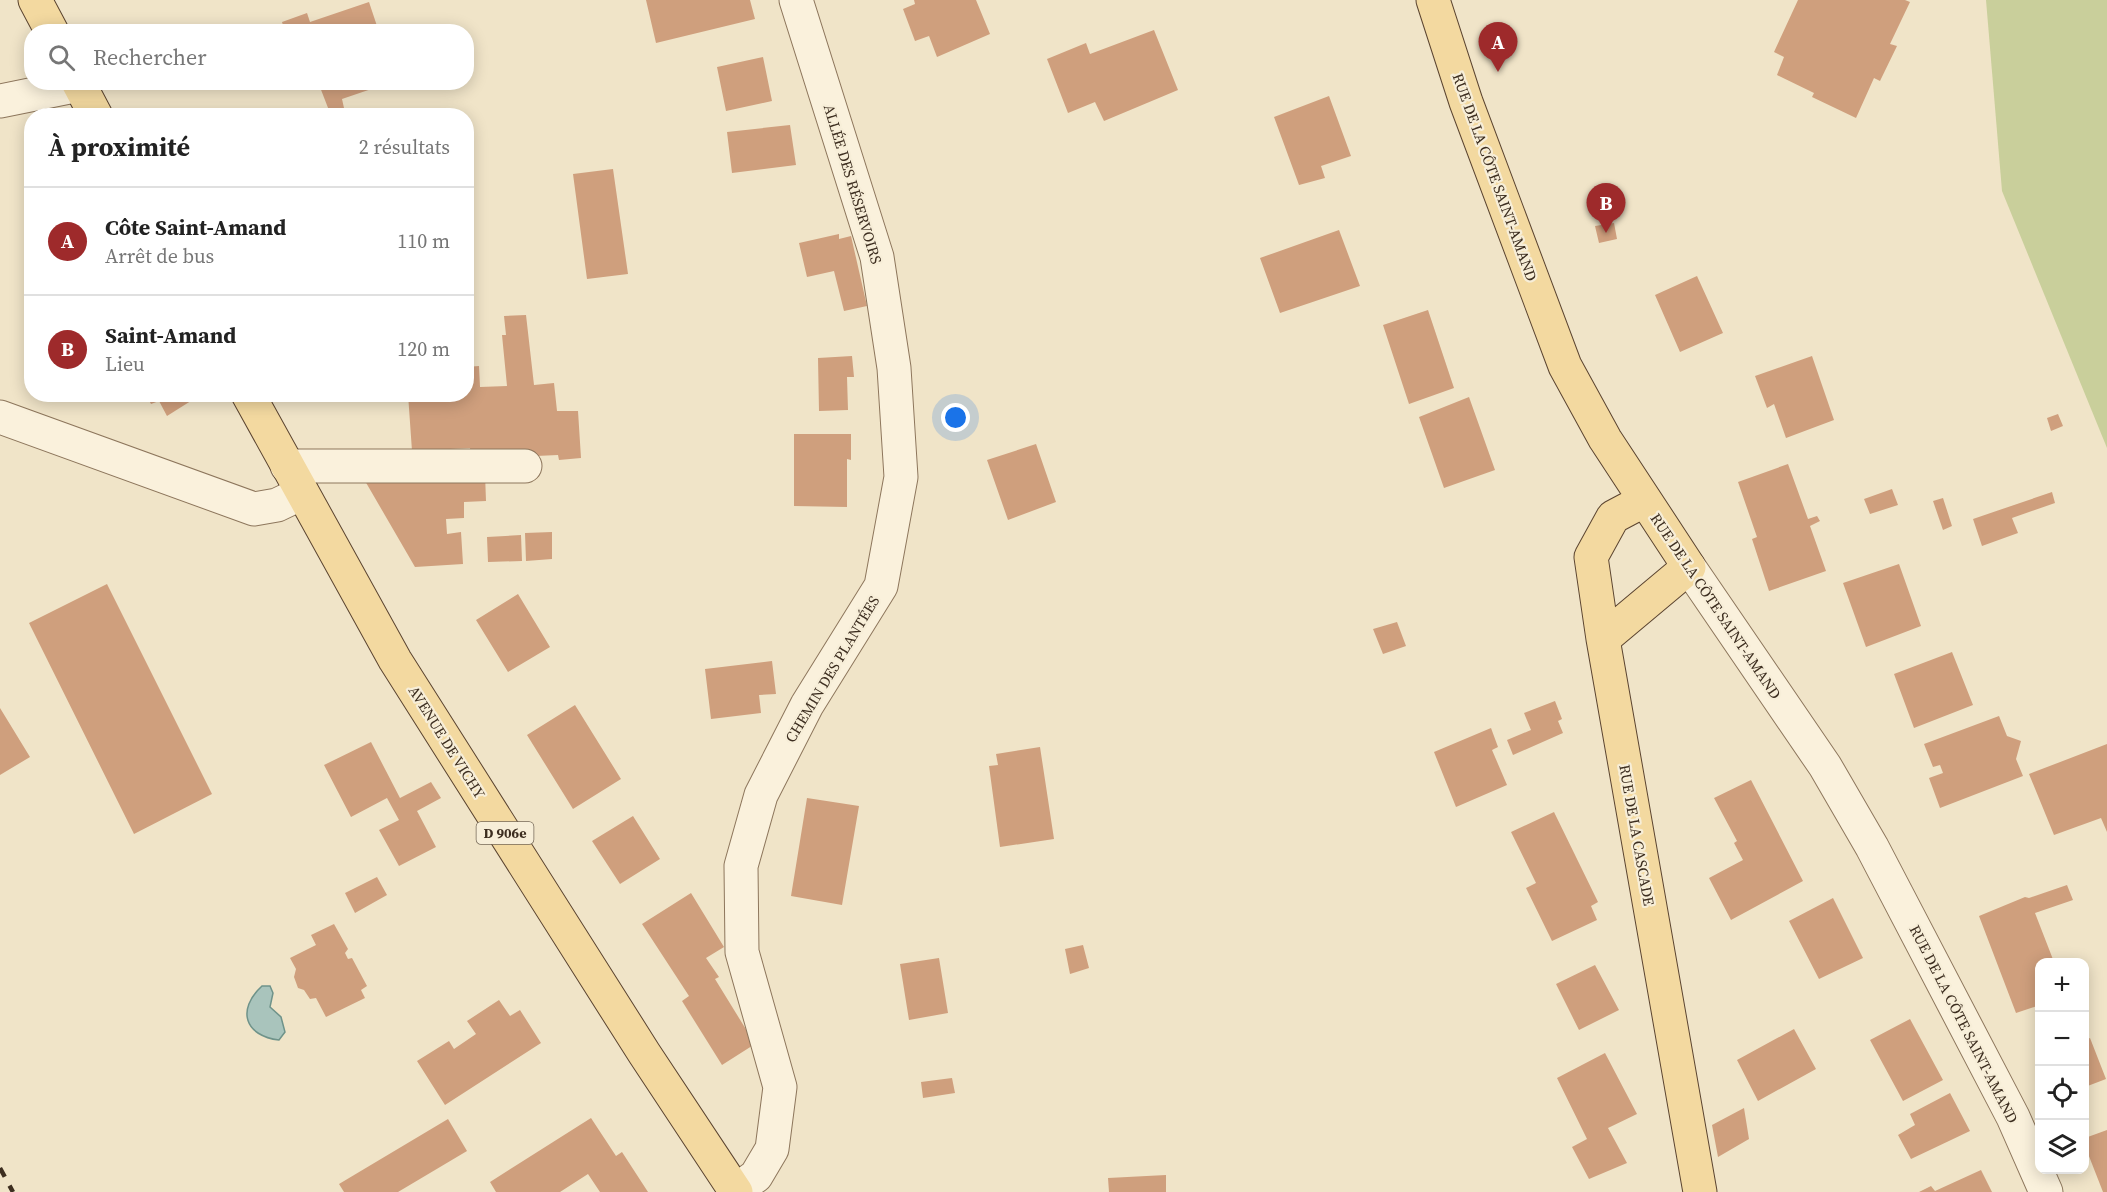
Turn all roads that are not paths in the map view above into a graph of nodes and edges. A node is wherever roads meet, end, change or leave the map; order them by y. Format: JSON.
{"nodes":[{"id":1,"x":35,"y":0,"type":"edge"},
{"id":2,"x":796,"y":0,"type":"edge"},
{"id":3,"x":1433,"y":0,"type":"edge"},
{"id":4,"x":48,"y":24,"type":"edge"},
{"id":5,"x":46,"y":90,"type":"edge"},
{"id":6,"x":83,"y":90,"type":"edge"},
{"id":7,"x":0,"y":100,"type":"edge"},
{"id":8,"x":92,"y":108,"type":"edge"},
{"id":9,"x":252,"y":402,"type":"edge"},
{"id":10,"x":0,"y":417,"type":"edge"},
{"id":11,"x":525,"y":466,"type":"dead end"},
{"id":12,"x":294,"y":480,"type":"junction"},
{"id":13,"x":1645,"y":500,"type":"junction"},
{"id":14,"x":1689,"y":567,"type":"junction"},
{"id":15,"x":881,"y":586,"type":"joint"},
{"id":16,"x":1603,"y":639,"type":"junction"},
{"id":17,"x":736,"y":1191,"type":"edge"},
{"id":18,"x":1700,"y":1192,"type":"edge"},
{"id":19,"x":2046,"y":1192,"type":"edge"}],
"edges":[{"from":1,"to":4,"type":"main road"},
{"from":2,"to":15,"type":"street","name":"ALLÉE DES RÉSERVOIRS"},
{"from":3,"to":13,"type":"main road","name":"RUE DE LA CÔTE SAINT-AMAND"},
{"from":5,"to":7,"type":"street"},
{"from":6,"to":8,"type":"main road"},
{"from":9,"to":12,"type":"main road","number":"D 906e"},
{"from":10,"to":12,"type":"street"},
{"from":11,"to":12,"type":"street"},
{"from":12,"to":17,"type":"main road","name":"AVENUE DE VICHY","number":"D 906e"},
{"from":13,"to":14,"type":"main road","name":"RUE DE LA CÔTE SAINT-AMAND"},
{"from":13,"to":16,"type":"main road","name":"RUE DE LA CASCADE"},
{"from":14,"to":16,"type":"main road"},
{"from":14,"to":19,"type":"street","name":"RUE DE LA CÔTE SAINT-AMAND"},
{"from":15,"to":17,"type":"street","name":"CHEMIN DES PLANTÉES"},
{"from":16,"to":18,"type":"main road","name":"RUE DE LA CASCADE"}]}
